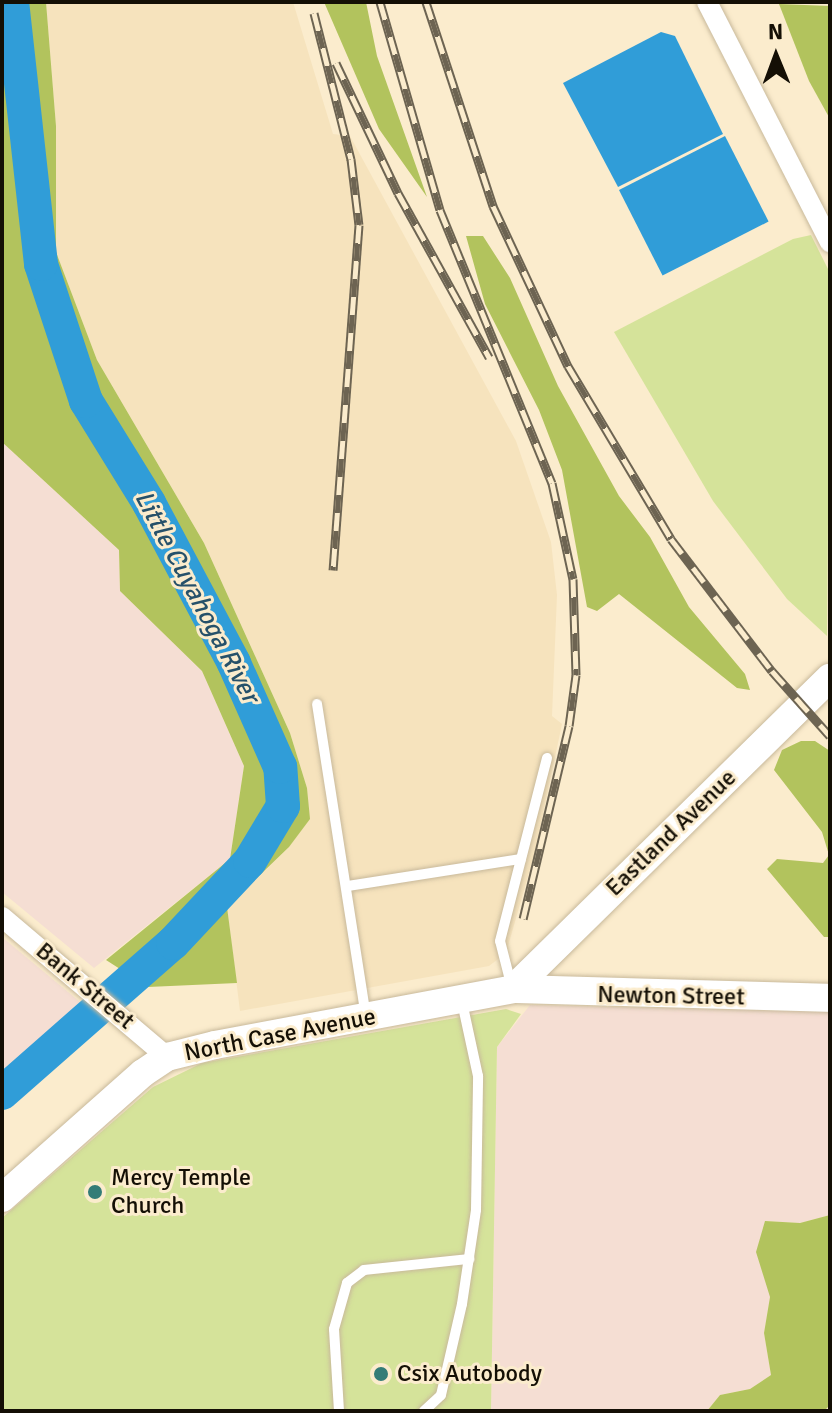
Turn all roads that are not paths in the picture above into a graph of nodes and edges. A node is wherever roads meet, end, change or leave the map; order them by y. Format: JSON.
{"nodes":[{"id":1,"x":707,"y":2,"type":"edge"},
{"id":2,"x":830,"y":242,"type":"edge"},
{"id":3,"x":830,"y":678,"type":"edge"},
{"id":4,"x":317,"y":704,"type":"dead end"},
{"id":5,"x":547,"y":758,"type":"dead end"},
{"id":6,"x":521,"y":859,"type":"junction"},
{"id":7,"x":348,"y":886,"type":"junction"},
{"id":8,"x":2,"y":917,"type":"edge"},
{"id":9,"x":513,"y":989,"type":"junction"},
{"id":10,"x":830,"y":998,"type":"edge"},
{"id":11,"x":461,"y":1000,"type":"junction"},
{"id":12,"x":366,"y":1018,"type":"junction"},
{"id":13,"x":167,"y":1057,"type":"junction"},
{"id":14,"x":2,"y":1198,"type":"edge"},
{"id":15,"x":469,"y":1259,"type":"junction"},
{"id":16,"x":339,"y":1411,"type":"edge"},
{"id":17,"x":424,"y":1411,"type":"edge"}],
"edges":[{"from":1,"to":2,"type":"street"},
{"from":3,"to":9,"type":"street","name":"Eastland Avenue"},
{"from":4,"to":7,"type":"lane"},
{"from":5,"to":6,"type":"lane"},
{"from":6,"to":7,"type":"lane"},
{"from":6,"to":9,"type":"lane"},
{"from":7,"to":12,"type":"lane"},
{"from":8,"to":13,"type":"street","name":"Bank Street"},
{"from":9,"to":10,"type":"street","name":"Newton Street"},
{"from":9,"to":11,"type":"street","name":"North Case Avenue"},
{"from":11,"to":12,"type":"street","name":"North Case Avenue"},
{"from":11,"to":15,"type":"lane"},
{"from":12,"to":13,"type":"street","name":"North Case Avenue"},
{"from":13,"to":14,"type":"street","name":"North Case Avenue"},
{"from":15,"to":16,"type":"lane"},
{"from":15,"to":17,"type":"lane"}]}
